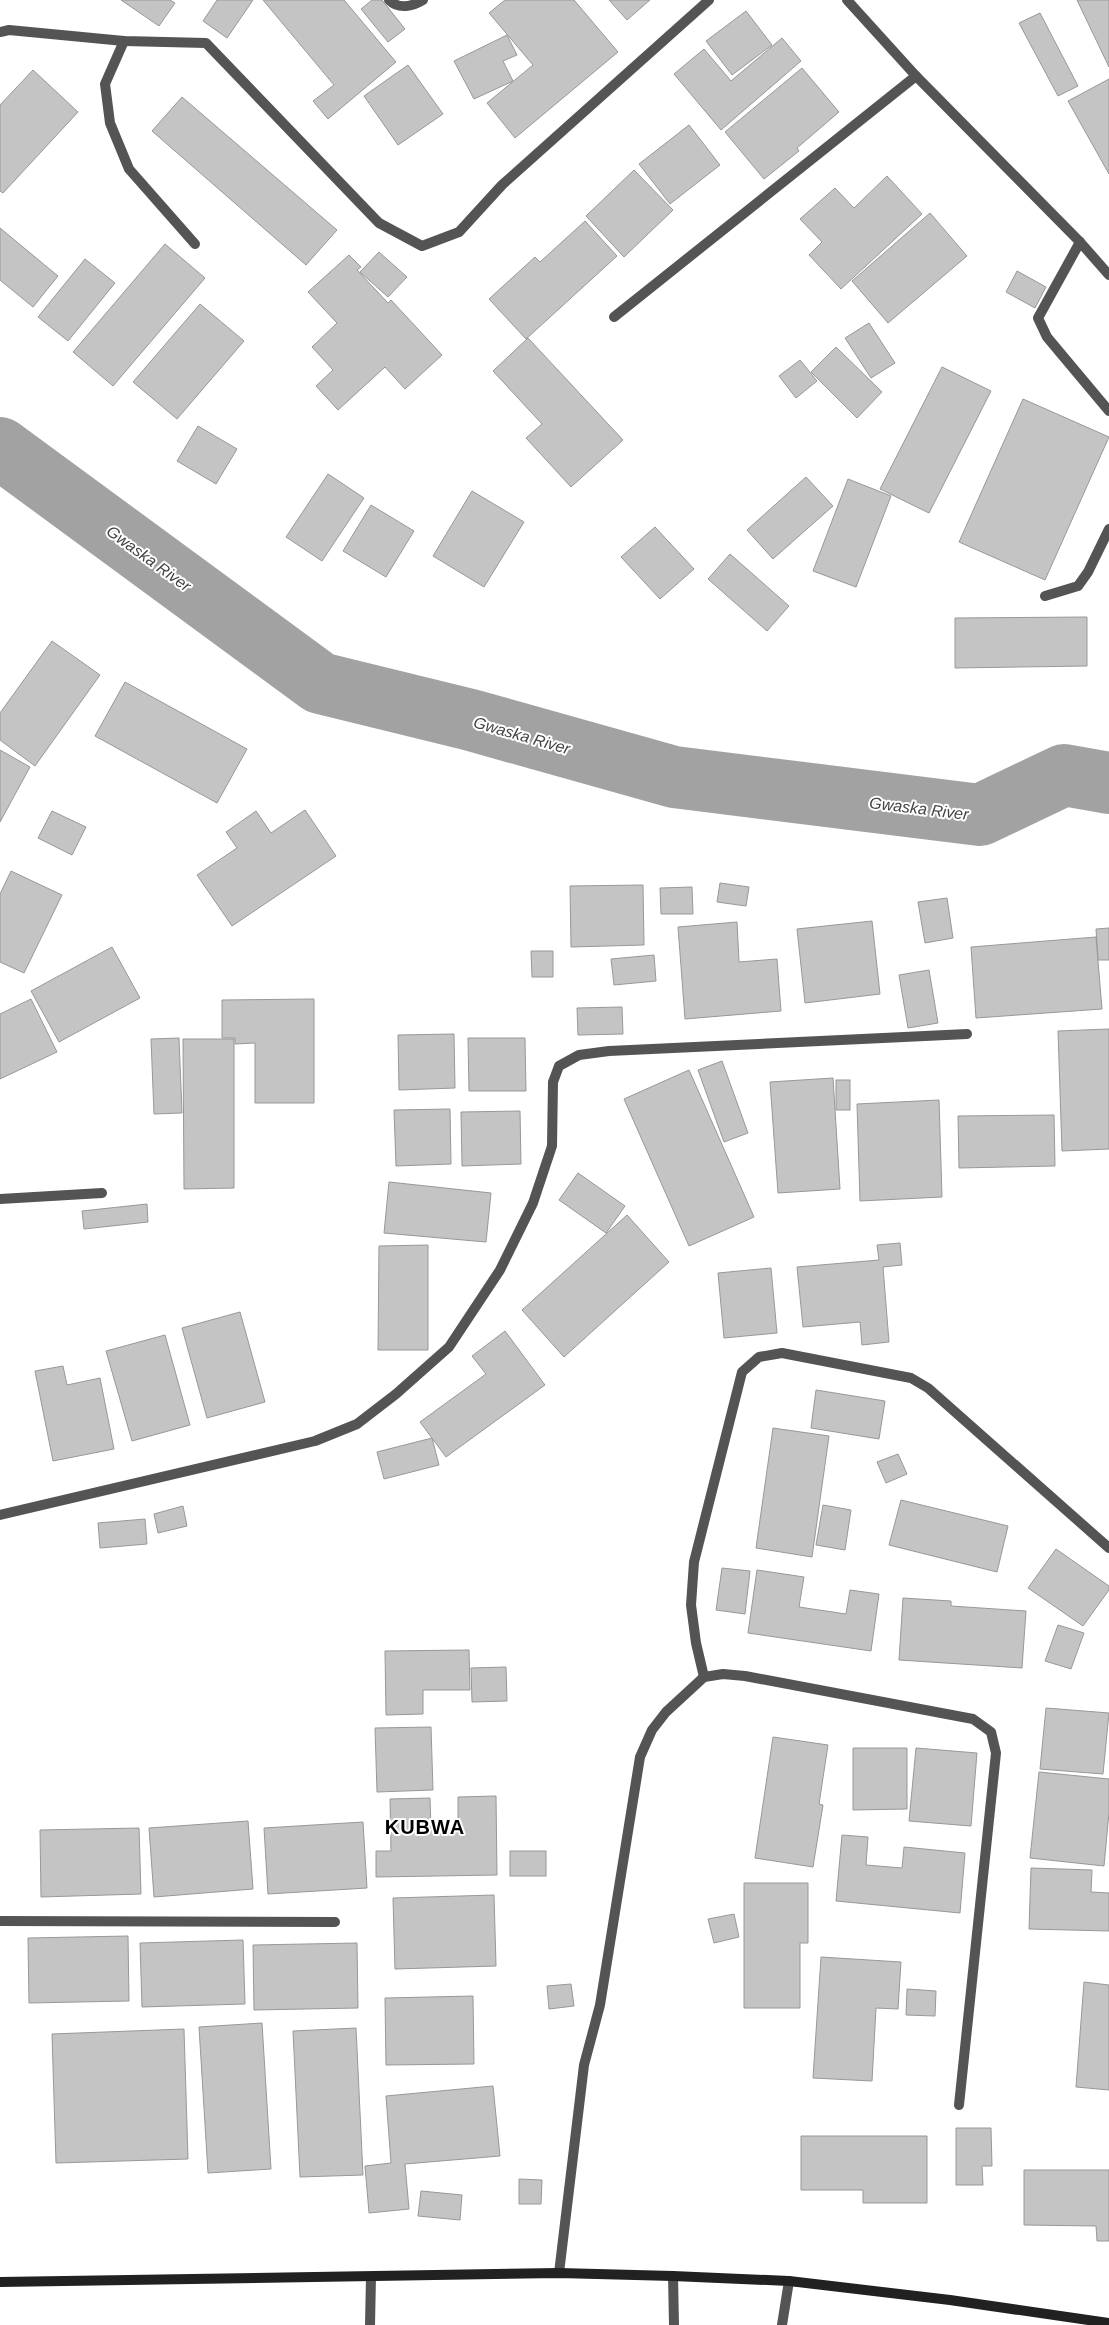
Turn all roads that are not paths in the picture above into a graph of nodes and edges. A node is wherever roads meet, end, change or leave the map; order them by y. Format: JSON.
{"nodes":[{"id":1,"x":389,"y":0,"type":"edge"},
{"id":2,"x":423,"y":0,"type":"edge"},
{"id":3,"x":709,"y":0,"type":"edge"},
{"id":4,"x":847,"y":0,"type":"edge"},
{"id":5,"x":0,"y":32,"type":"edge"},
{"id":6,"x":124,"y":41,"type":"junction"},
{"id":7,"x":916,"y":76,"type":"junction"},
{"id":8,"x":1080,"y":242,"type":"junction"},
{"id":9,"x":195,"y":244,"type":"dead end"},
{"id":10,"x":1109,"y":275,"type":"edge"},
{"id":11,"x":614,"y":317,"type":"dead end"},
{"id":12,"x":1109,"y":411,"type":"edge"},
{"id":13,"x":1109,"y":529,"type":"edge"},
{"id":14,"x":1045,"y":596,"type":"dead end"},
{"id":15,"x":967,"y":1034,"type":"dead end"},
{"id":16,"x":102,"y":1193,"type":"dead end"},
{"id":17,"x":0,"y":1199,"type":"edge"},
{"id":18,"x":0,"y":1514,"type":"edge"},
{"id":19,"x":1109,"y":1548,"type":"edge"},
{"id":20,"x":704,"y":1677,"type":"junction"},
{"id":21,"x":0,"y":1921,"type":"edge"},
{"id":22,"x":335,"y":1922,"type":"dead end"},
{"id":23,"x":959,"y":2105,"type":"dead end"},
{"id":24,"x":559,"y":2273,"type":"junction"},
{"id":25,"x":371,"y":2276,"type":"junction"},
{"id":26,"x":673,"y":2276,"type":"junction"},
{"id":27,"x":789,"y":2281,"type":"junction"},
{"id":28,"x":0,"y":2282,"type":"edge"},
{"id":29,"x":1109,"y":2323,"type":"edge"},
{"id":30,"x":370,"y":2325,"type":"edge"},
{"id":31,"x":674,"y":2325,"type":"edge"},
{"id":32,"x":782,"y":2325,"type":"edge"}],
"edges":[{"from":1,"to":2,"type":"street"},
{"from":3,"to":6,"type":"street"},
{"from":4,"to":7,"type":"street"},
{"from":5,"to":6,"type":"street"},
{"from":6,"to":9,"type":"street"},
{"from":7,"to":8,"type":"street"},
{"from":7,"to":11,"type":"street"},
{"from":8,"to":10,"type":"street"},
{"from":8,"to":12,"type":"street"},
{"from":13,"to":14,"type":"street"},
{"from":15,"to":18,"type":"street"},
{"from":16,"to":17,"type":"street"},
{"from":19,"to":20,"type":"street"},
{"from":20,"to":23,"type":"street"},
{"from":20,"to":24,"type":"street"},
{"from":21,"to":22,"type":"street"},
{"from":24,"to":25,"type":"main road"},
{"from":24,"to":26,"type":"main road"},
{"from":25,"to":28,"type":"main road"},
{"from":25,"to":30,"type":"street"},
{"from":26,"to":27,"type":"main road"},
{"from":26,"to":31,"type":"street"},
{"from":27,"to":29,"type":"main road"},
{"from":27,"to":32,"type":"street"}]}
